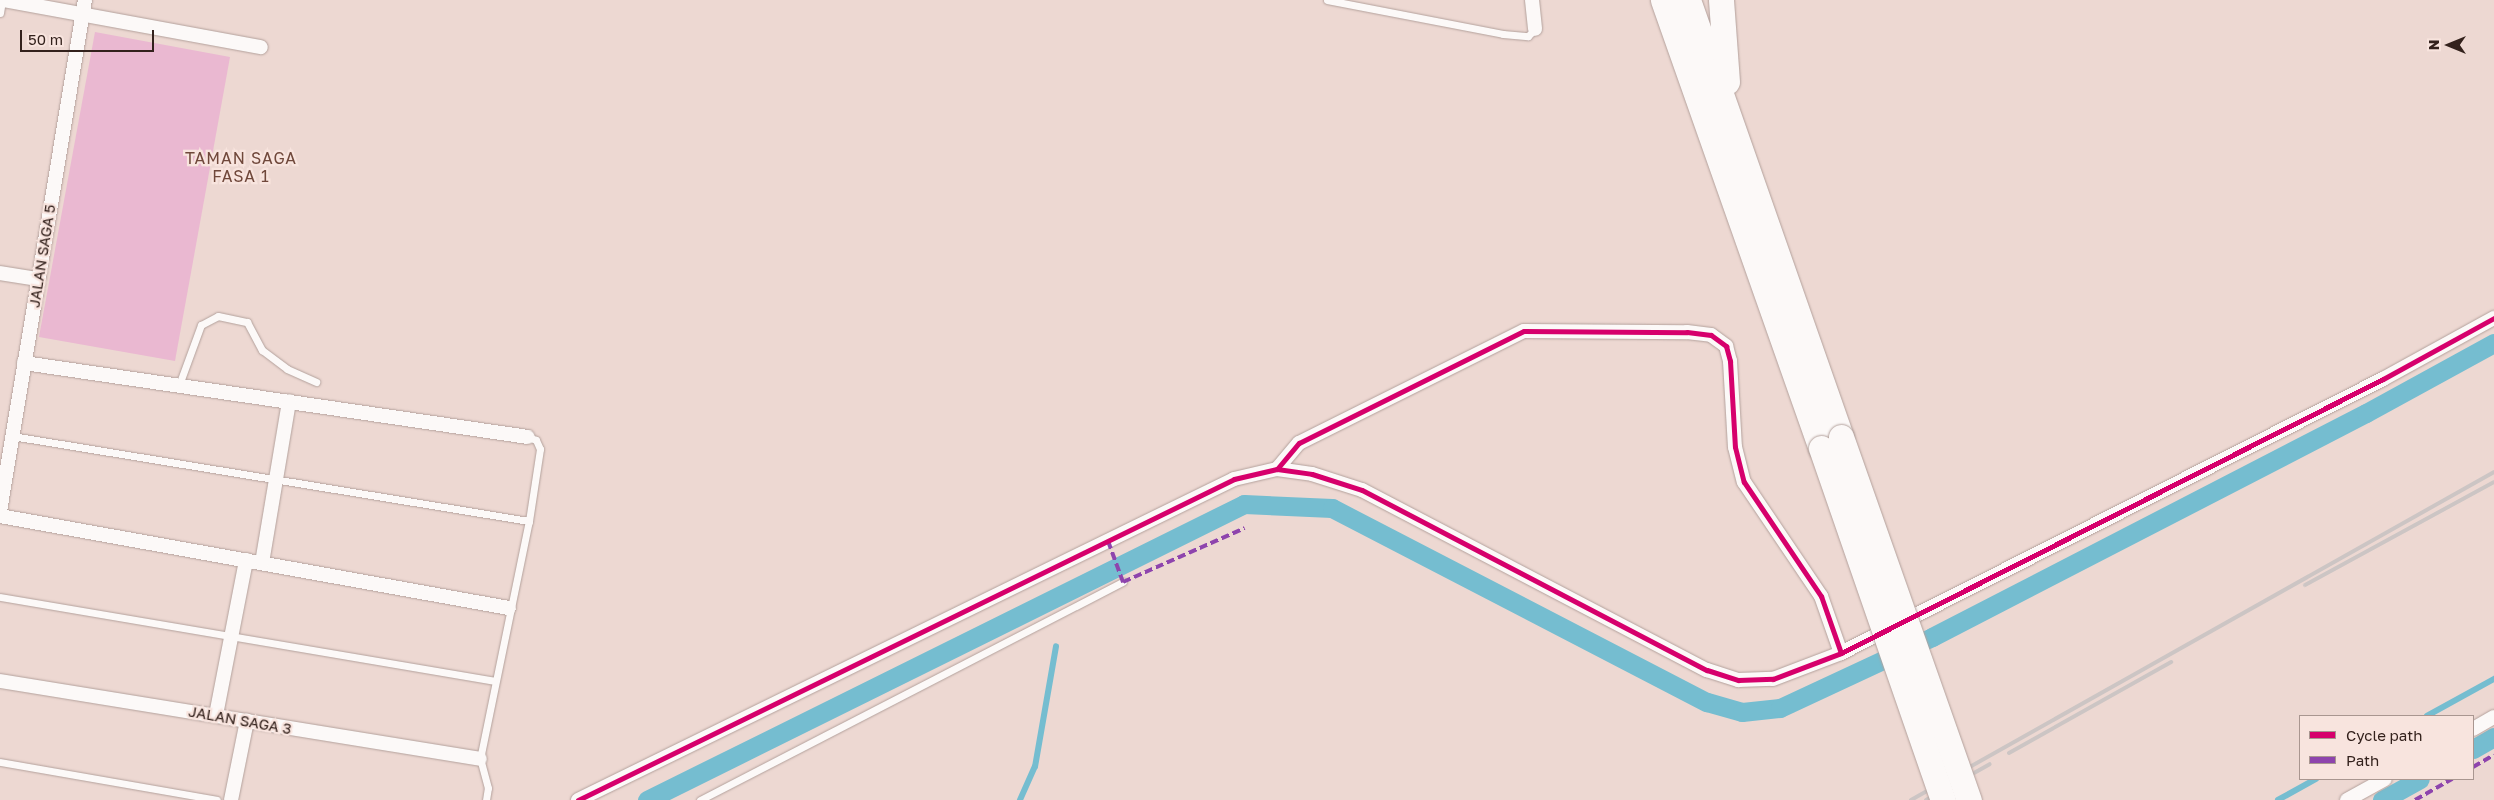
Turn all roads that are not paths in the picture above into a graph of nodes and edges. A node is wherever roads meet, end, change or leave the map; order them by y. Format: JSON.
{"nodes":[{"id":1,"x":3,"y":0,"type":"edge"},
{"id":2,"x":85,"y":0,"type":"edge"},
{"id":3,"x":1327,"y":0,"type":"edge"},
{"id":4,"x":1532,"y":0,"type":"edge"},
{"id":5,"x":1664,"y":0,"type":"edge"},
{"id":6,"x":1688,"y":0,"type":"edge"},
{"id":7,"x":1721,"y":0,"type":"edge"},
{"id":8,"x":0,"y":12,"type":"edge"},
{"id":9,"x":82,"y":16,"type":"junction"},
{"id":10,"x":1535,"y":29,"type":"joint"},
{"id":11,"x":261,"y":47,"type":"dead end"},
{"id":12,"x":1732,"y":122,"type":"junction"},
{"id":13,"x":0,"y":273,"type":"edge"},
{"id":14,"x":38,"y":280,"type":"junction"},
{"id":15,"x":2494,"y":318,"type":"edge"},
{"id":16,"x":24,"y":363,"type":"junction"},
{"id":17,"x":316,"y":382,"type":"dead end"},
{"id":18,"x":179,"y":385,"type":"junction"},
{"id":19,"x":290,"y":401,"type":"junction"},
{"id":20,"x":12,"y":436,"type":"junction"},
{"id":21,"x":528,"y":437,"type":"joint"},
{"id":22,"x":1831,"y":442,"type":"junction"},
{"id":23,"x":1277,"y":469,"type":"junction"},
{"id":24,"x":276,"y":478,"type":"junction"},
{"id":25,"x":0,"y":511,"type":"edge"},
{"id":26,"x":0,"y":516,"type":"edge"},
{"id":27,"x":529,"y":521,"type":"junction"},
{"id":28,"x":246,"y":560,"type":"junction"},
{"id":29,"x":262,"y":563,"type":"junction"},
{"id":30,"x":1123,"y":582,"type":"dead end"},
{"id":31,"x":0,"y":597,"type":"edge"},
{"id":32,"x":509,"y":608,"type":"junction"},
{"id":33,"x":232,"y":634,"type":"junction"},
{"id":34,"x":1841,"y":653,"type":"junction"},
{"id":35,"x":0,"y":681,"type":"edge"},
{"id":36,"x":495,"y":681,"type":"junction"},
{"id":37,"x":216,"y":715,"type":"junction"},
{"id":38,"x":2494,"y":717,"type":"edge"},
{"id":39,"x":247,"y":722,"type":"junction"},
{"id":40,"x":2474,"y":728,"type":"edge"},
{"id":41,"x":480,"y":759,"type":"junction"},
{"id":42,"x":0,"y":762,"type":"edge"},
{"id":43,"x":2383,"y":780,"type":"edge"},
{"id":44,"x":217,"y":800,"type":"edge"},
{"id":45,"x":230,"y":800,"type":"edge"},
{"id":46,"x":486,"y":800,"type":"edge"},
{"id":47,"x":578,"y":800,"type":"edge"},
{"id":48,"x":700,"y":800,"type":"edge"},
{"id":49,"x":1943,"y":800,"type":"edge"},
{"id":50,"x":1969,"y":800,"type":"edge"},
{"id":51,"x":2347,"y":800,"type":"edge"}],
"edges":[{"from":1,"to":8,"type":"lane"},
{"from":1,"to":9,"type":"street"},
{"from":2,"to":9,"type":"street","name":"JALAN SAGA 5"},
{"from":3,"to":10,"type":"lane"},
{"from":4,"to":10,"type":"street"},
{"from":5,"to":22,"type":"highway"},
{"from":6,"to":12,"type":"highway"},
{"from":7,"to":12,"type":"highway"},
{"from":9,"to":11,"type":"street"},
{"from":9,"to":14,"type":"street","name":"JALAN SAGA 5"},
{"from":12,"to":22,"type":"highway"},
{"from":13,"to":14,"type":"street"},
{"from":14,"to":16,"type":"street","name":"JALAN SAGA 5"},
{"from":15,"to":34,"type":"street"},
{"from":16,"to":18,"type":"street"},
{"from":16,"to":20,"type":"street","name":"JALAN SAGA 5"},
{"from":17,"to":18,"type":"lane"},
{"from":18,"to":19,"type":"street"},
{"from":19,"to":21,"type":"street"},
{"from":19,"to":24,"type":"street"},
{"from":20,"to":24,"type":"lane"},
{"from":20,"to":25,"type":"street","name":"JALAN SAGA 5"},
{"from":21,"to":27,"type":"lane"},
{"from":22,"to":49,"type":"highway","bridge":true},
{"from":22,"to":50,"type":"highway","bridge":true},
{"from":23,"to":34,"type":"street"},
{"from":23,"to":34,"type":"street"},
{"from":23,"to":47,"type":"street"},
{"from":24,"to":27,"type":"lane"},
{"from":24,"to":29,"type":"street"},
{"from":26,"to":28,"type":"street"},
{"from":27,"to":32,"type":"lane"},
{"from":28,"to":29,"type":"street"},
{"from":28,"to":33,"type":"street"},
{"from":29,"to":32,"type":"street"},
{"from":30,"to":48,"type":"lane"},
{"from":31,"to":33,"type":"lane"},
{"from":32,"to":36,"type":"lane"},
{"from":33,"to":36,"type":"lane"},
{"from":33,"to":37,"type":"street"},
{"from":35,"to":37,"type":"street","name":"JALAN SAGA 3"},
{"from":36,"to":41,"type":"lane"},
{"from":37,"to":39,"type":"street","name":"JALAN SAGA 3"},
{"from":38,"to":40,"type":"street"},
{"from":39,"to":41,"type":"street","name":"JALAN SAGA 3"},
{"from":39,"to":45,"type":"street"},
{"from":41,"to":46,"type":"lane"},
{"from":42,"to":44,"type":"lane"},
{"from":43,"to":51,"type":"street"}]}
